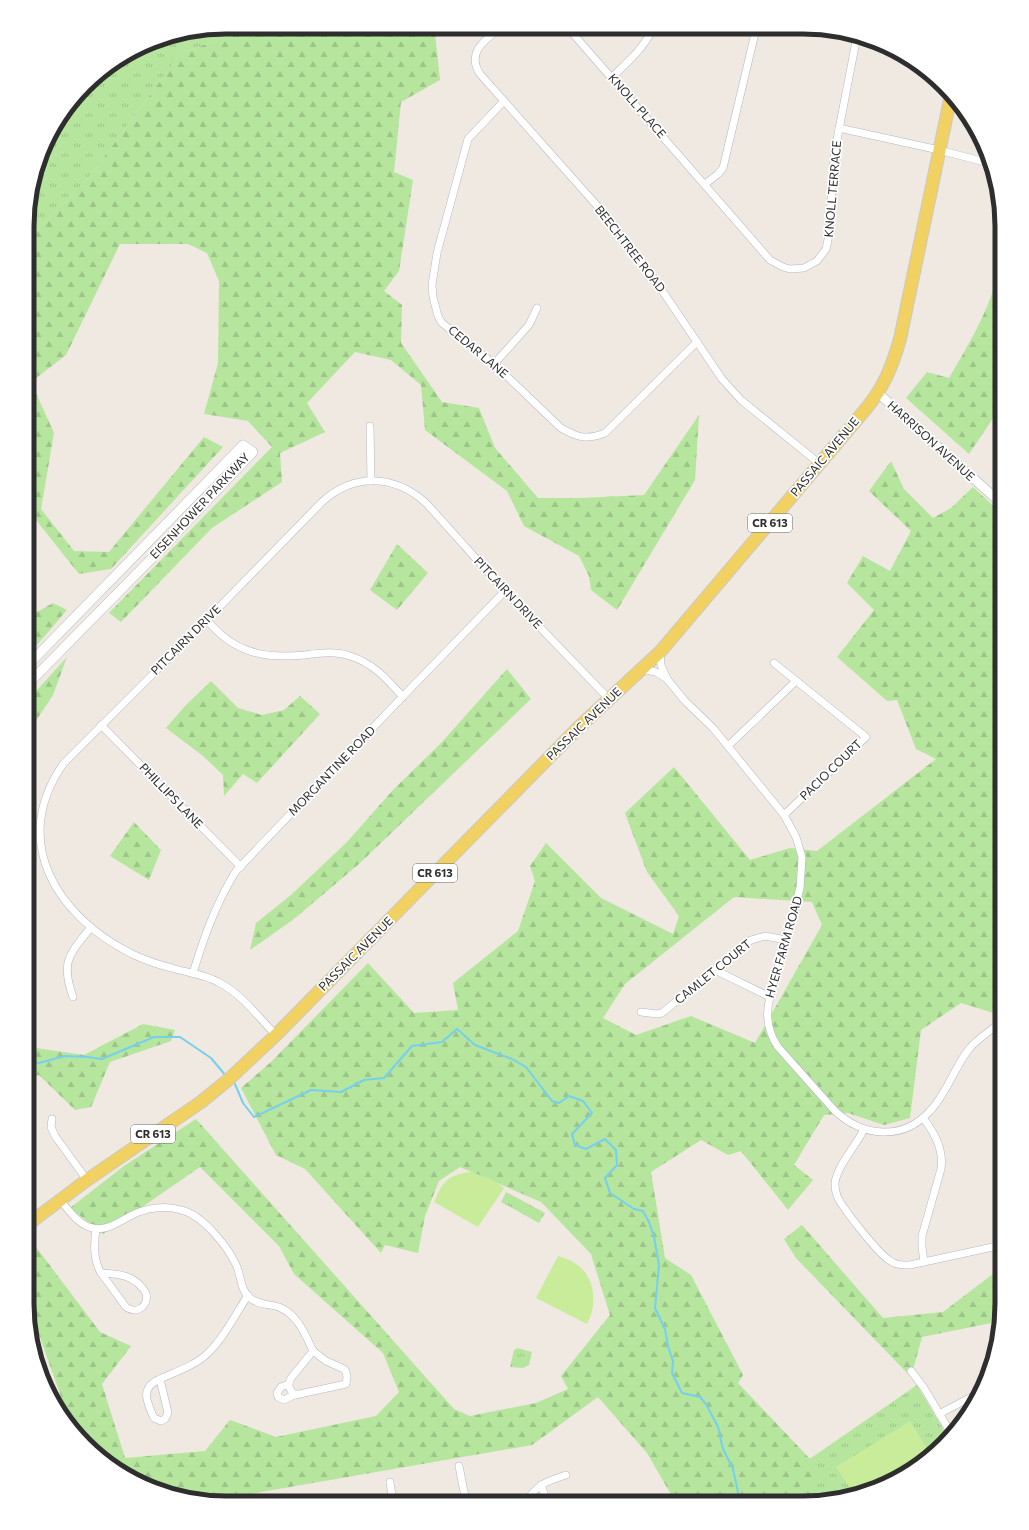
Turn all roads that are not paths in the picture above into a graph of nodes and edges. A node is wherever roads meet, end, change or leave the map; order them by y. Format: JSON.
{"nodes":[{"id":1,"x":493,"y":34,"type":"edge"},
{"id":2,"x":573,"y":34,"type":"edge"},
{"id":3,"x":650,"y":34,"type":"edge"},
{"id":4,"x":755,"y":34,"type":"edge"},
{"id":5,"x":856,"y":42,"type":"edge"},
{"id":6,"x":612,"y":77,"type":"junction"},
{"id":7,"x":504,"y":101,"type":"junction"},
{"id":8,"x":949,"y":102,"type":"edge"},
{"id":9,"x":839,"y":128,"type":"junction"},
{"id":10,"x":938,"y":150,"type":"junction"},
{"id":11,"x":984,"y":161,"type":"edge"},
{"id":12,"x":705,"y":184,"type":"junction"},
{"id":13,"x":537,"y":308,"type":"dead end"},
{"id":14,"x":697,"y":342,"type":"junction"},
{"id":15,"x":494,"y":364,"type":"junction"},
{"id":16,"x":878,"y":393,"type":"junction"},
{"id":17,"x":370,"y":426,"type":"dead end"},
{"id":18,"x":820,"y":464,"type":"junction"},
{"id":19,"x":371,"y":481,"type":"junction"},
{"id":20,"x":994,"y":497,"type":"edge"},
{"id":21,"x":506,"y":591,"type":"junction"},
{"id":22,"x":206,"y":620,"type":"junction"},
{"id":23,"x":660,"y":652,"type":"junction"},
{"id":24,"x":34,"y":659,"type":"edge"},
{"id":25,"x":774,"y":663,"type":"dead end"},
{"id":26,"x":640,"y":671,"type":"junction"},
{"id":27,"x":34,"y":678,"type":"edge"},
{"id":28,"x":667,"y":679,"type":"junction"},
{"id":29,"x":796,"y":681,"type":"junction"},
{"id":30,"x":403,"y":697,"type":"junction"},
{"id":31,"x":609,"y":699,"type":"junction"},
{"id":32,"x":102,"y":725,"type":"junction"},
{"id":33,"x":728,"y":746,"type":"junction"},
{"id":34,"x":784,"y":815,"type":"junction"},
{"id":35,"x":241,"y":867,"type":"junction"},
{"id":36,"x":91,"y":926,"type":"junction"},
{"id":37,"x":786,"y":940,"type":"junction"},
{"id":38,"x":715,"y":970,"type":"junction"},
{"id":39,"x":193,"y":972,"type":"junction"},
{"id":40,"x":73,"y":997,"type":"dead end"},
{"id":41,"x":770,"y":997,"type":"junction"},
{"id":42,"x":641,"y":1012,"type":"dead end"},
{"id":43,"x":995,"y":1026,"type":"edge"},
{"id":44,"x":276,"y":1035,"type":"junction"},
{"id":45,"x":923,"y":1118,"type":"junction"},
{"id":46,"x":52,"y":1120,"type":"dead end"},
{"id":47,"x":864,"y":1129,"type":"junction"},
{"id":48,"x":87,"y":1180,"type":"junction"},
{"id":49,"x":60,"y":1200,"type":"junction"},
{"id":50,"x":34,"y":1220,"type":"edge"},
{"id":51,"x":96,"y":1229,"type":"junction"},
{"id":52,"x":995,"y":1247,"type":"edge"},
{"id":53,"x":924,"y":1262,"type":"junction"},
{"id":54,"x":101,"y":1273,"type":"junction"},
{"id":55,"x":248,"y":1295,"type":"junction"},
{"id":56,"x":313,"y":1351,"type":"junction"},
{"id":57,"x":911,"y":1371,"type":"dead end"},
{"id":58,"x":160,"y":1378,"type":"junction"},
{"id":59,"x":289,"y":1384,"type":"junction"},
{"id":60,"x":296,"y":1394,"type":"junction"},
{"id":61,"x":970,"y":1398,"type":"edge"},
{"id":62,"x":939,"y":1414,"type":"junction"},
{"id":63,"x":949,"y":1429,"type":"edge"},
{"id":64,"x":459,"y":1466,"type":"dead end"},
{"id":65,"x":566,"y":1475,"type":"dead end"},
{"id":66,"x":390,"y":1482,"type":"dead end"},
{"id":67,"x":541,"y":1485,"type":"junction"},
{"id":68,"x":392,"y":1496,"type":"edge"},
{"id":69,"x":464,"y":1496,"type":"edge"},
{"id":70,"x":530,"y":1496,"type":"edge"},
{"id":71,"x":545,"y":1496,"type":"edge"}],
"edges":[{"from":1,"to":7,"type":"street","name":"BEECHTREE ROAD"},
{"from":2,"to":6,"type":"street","name":"KNOLL PLACE"},
{"from":3,"to":6,"type":"street"},
{"from":4,"to":12,"type":"street"},
{"from":5,"to":9,"type":"street","name":"KNOLL TERRACE"},
{"from":6,"to":12,"type":"street","name":"KNOLL PLACE"},
{"from":7,"to":14,"type":"street","name":"BEECHTREE ROAD"},
{"from":7,"to":15,"type":"street","name":"CEDAR LANE"},
{"from":8,"to":10,"type":"main road","name":"PASSAIC AVENUE","number":"CR 613"},
{"from":9,"to":10,"type":"street"},
{"from":9,"to":12,"type":"street","name":"KNOLL TERRACE"},
{"from":10,"to":11,"type":"street"},
{"from":10,"to":16,"type":"main road","name":"PASSAIC AVENUE","number":"CR 613"},
{"from":13,"to":15,"type":"street"},
{"from":14,"to":15,"type":"street","name":"CEDAR LANE"},
{"from":14,"to":18,"type":"street","name":"BEECHTREE ROAD"},
{"from":16,"to":18,"type":"main road","name":"PASSAIC AVENUE","number":"CR 613"},
{"from":16,"to":20,"type":"street","name":"HARRISON AVENUE"},
{"from":17,"to":19,"type":"street"},
{"from":18,"to":23,"type":"main road","name":"PASSAIC AVENUE","number":"CR 613"},
{"from":19,"to":21,"type":"street","name":"PITCAIRN DRIVE"},
{"from":19,"to":22,"type":"street","name":"PITCAIRN DRIVE"},
{"from":21,"to":30,"type":"street","name":"MORGANTINE ROAD"},
{"from":21,"to":31,"type":"street","name":"PITCAIRN DRIVE"},
{"from":22,"to":30,"type":"street"},
{"from":22,"to":32,"type":"street","name":"PITCAIRN DRIVE"},
{"from":23,"to":26,"type":"main road","name":"PASSAIC AVENUE","number":"CR 613"},
{"from":23,"to":28,"type":"street","name":"HYER FARM ROAD"},
{"from":24,"to":27,"type":"street","name":"EISENHOWER PARKWAY"},
{"from":25,"to":29,"type":"street","name":"PACIO COURT"},
{"from":26,"to":28,"type":"street","name":"HYER FARM ROAD"},
{"from":26,"to":31,"type":"main road","name":"PASSAIC AVENUE","number":"CR 613"},
{"from":28,"to":33,"type":"street","name":"HYER FARM ROAD"},
{"from":29,"to":33,"type":"street"},
{"from":29,"to":34,"type":"street","name":"PACIO COURT"},
{"from":30,"to":35,"type":"street","name":"MORGANTINE ROAD"},
{"from":31,"to":44,"type":"main road","name":"PASSAIC AVENUE","number":"CR 613"},
{"from":32,"to":35,"type":"street","name":"PHILLIPS LANE"},
{"from":32,"to":36,"type":"street","name":"PITCAIRN DRIVE"},
{"from":33,"to":34,"type":"street","name":"HYER FARM ROAD"},
{"from":34,"to":37,"type":"street","name":"HYER FARM ROAD"},
{"from":35,"to":39,"type":"street","name":"MORGANTINE ROAD"},
{"from":36,"to":39,"type":"street","name":"PITCAIRN DRIVE"},
{"from":36,"to":40,"type":"street"},
{"from":37,"to":38,"type":"street","name":"CAMLET COURT"},
{"from":37,"to":41,"type":"street","name":"HYER FARM ROAD"},
{"from":38,"to":41,"type":"street"},
{"from":38,"to":42,"type":"street","name":"CAMLET COURT"},
{"from":39,"to":44,"type":"street","name":"PITCAIRN DRIVE"},
{"from":41,"to":47,"type":"street","name":"HYER FARM ROAD"},
{"from":43,"to":45,"type":"street","name":"HYER FARM ROAD"},
{"from":44,"to":48,"type":"main road","name":"PASSAIC AVENUE","number":"CR 613"},
{"from":45,"to":47,"type":"street","name":"HYER FARM ROAD"},
{"from":45,"to":53,"type":"street"},
{"from":46,"to":48,"type":"street"},
{"from":47,"to":53,"type":"street"},
{"from":48,"to":49,"type":"main road","name":"PASSAIC AVENUE","number":"CR 613"},
{"from":49,"to":50,"type":"main road","name":"PASSAIC AVENUE","number":"CR 613"},
{"from":49,"to":51,"type":"street"},
{"from":51,"to":54,"type":"street"},
{"from":51,"to":55,"type":"street"},
{"from":52,"to":53,"type":"street"},
{"from":54,"to":54,"type":"street"},
{"from":55,"to":56,"type":"street"},
{"from":55,"to":58,"type":"street"},
{"from":56,"to":59,"type":"street"},
{"from":56,"to":60,"type":"street"},
{"from":57,"to":62,"type":"street"},
{"from":58,"to":58,"type":"street"},
{"from":59,"to":60,"type":"street"},
{"from":59,"to":60,"type":"street"},
{"from":61,"to":62,"type":"street"},
{"from":62,"to":63,"type":"street"},
{"from":64,"to":69,"type":"street"},
{"from":65,"to":67,"type":"street"},
{"from":66,"to":68,"type":"street"},
{"from":67,"to":70,"type":"street"},
{"from":67,"to":71,"type":"street"}]}
